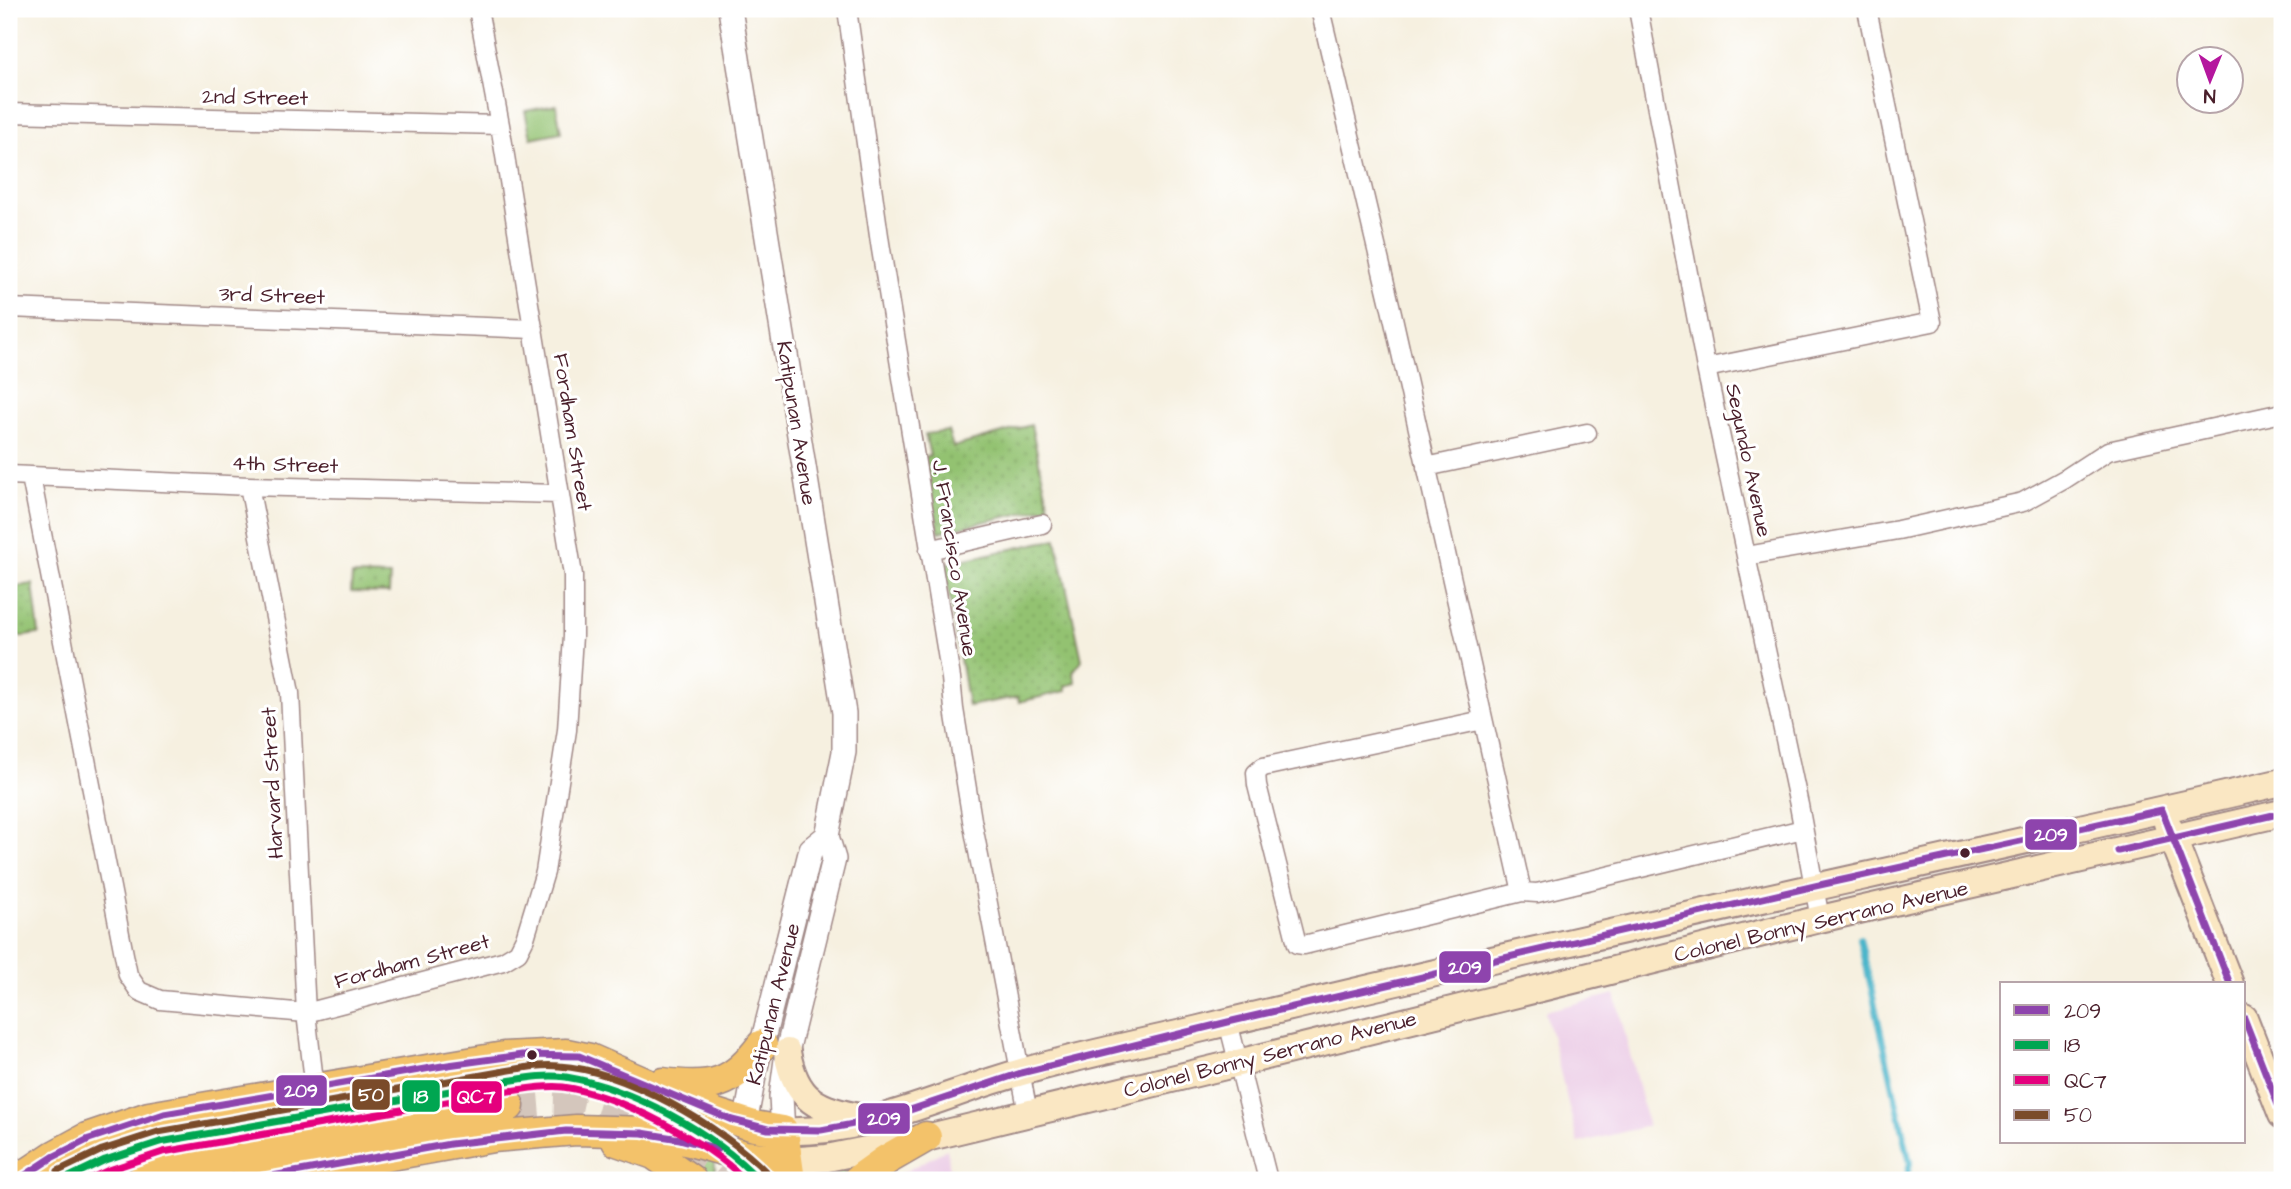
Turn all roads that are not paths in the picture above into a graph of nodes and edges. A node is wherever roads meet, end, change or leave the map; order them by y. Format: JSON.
{"nodes":[{"id":1,"x":478,"y":9,"type":"edge"},
{"id":2,"x":730,"y":9,"type":"edge"},
{"id":3,"x":847,"y":9,"type":"edge"},
{"id":4,"x":1320,"y":9,"type":"edge"},
{"id":5,"x":1638,"y":9,"type":"edge"},
{"id":6,"x":1867,"y":9,"type":"edge"},
{"id":7,"x":9,"y":113,"type":"edge"},
{"id":8,"x":500,"y":125,"type":"junction"},
{"id":9,"x":9,"y":307,"type":"edge"},
{"id":10,"x":534,"y":329,"type":"junction"},
{"id":11,"x":1706,"y":368,"type":"junction"},
{"id":12,"x":2282,"y":413,"type":"edge"},
{"id":13,"x":1587,"y":433,"type":"dead end"},
{"id":14,"x":1426,"y":467,"type":"junction"},
{"id":15,"x":9,"y":475,"type":"edge"},
{"id":16,"x":31,"y":477,"type":"junction"},
{"id":17,"x":249,"y":486,"type":"junction"},
{"id":18,"x":559,"y":494,"type":"junction"},
{"id":19,"x":1042,"y":524,"type":"dead end"},
{"id":20,"x":929,"y":550,"type":"junction"},
{"id":21,"x":1746,"y":556,"type":"junction"},
{"id":22,"x":1483,"y":720,"type":"junction"},
{"id":23,"x":2282,"y":782,"type":"edge"},
{"id":24,"x":2162,"y":810,"type":"junction"},
{"id":25,"x":2282,"y":813,"type":"edge"},
{"id":26,"x":1803,"y":829,"type":"junction"},
{"id":27,"x":2172,"y":839,"type":"junction"},
{"id":28,"x":1815,"y":886,"type":"junction"},
{"id":29,"x":1522,"y":892,"type":"junction"},
{"id":30,"x":1821,"y":919,"type":"junction"},
{"id":31,"x":2229,"y":982,"type":"edge"},
{"id":32,"x":306,"y":1013,"type":"junction"},
{"id":33,"x":1228,"y":1022,"type":"junction"},
{"id":34,"x":2246,"y":1023,"type":"edge"},
{"id":35,"x":775,"y":1049,"type":"junction"},
{"id":36,"x":1238,"y":1063,"type":"junction"},
{"id":37,"x":1021,"y":1073,"type":"junction"},
{"id":38,"x":635,"y":1079,"type":"junction"},
{"id":39,"x":314,"y":1082,"type":"dead end"},
{"id":40,"x":1028,"y":1113,"type":"junction"},
{"id":41,"x":2282,"y":1115,"type":"edge"},
{"id":42,"x":876,"y":1120,"type":"junction"},
{"id":43,"x":745,"y":1124,"type":"junction"},
{"id":44,"x":554,"y":1131,"type":"junction"},
{"id":45,"x":783,"y":1131,"type":"junction"},
{"id":46,"x":926,"y":1138,"type":"junction"},
{"id":47,"x":745,"y":1168,"type":"edge"},
{"id":48,"x":789,"y":1170,"type":"edge"},
{"id":49,"x":16,"y":1173,"type":"edge"},
{"id":50,"x":333,"y":1173,"type":"edge"},
{"id":51,"x":63,"y":1180,"type":"edge"},
{"id":52,"x":142,"y":1180,"type":"edge"},
{"id":53,"x":250,"y":1180,"type":"edge"},
{"id":54,"x":691,"y":1180,"type":"edge"},
{"id":55,"x":858,"y":1180,"type":"edge"},
{"id":56,"x":1268,"y":1180,"type":"edge"}],
"edges":[{"from":1,"to":8,"type":"street","name":"Fordham Street"},
{"from":2,"to":35,"type":"street","name":"Katipunan Avenue"},
{"from":3,"to":20,"type":"street","name":"J. Francisco Avenue"},
{"from":4,"to":14,"type":"street"},
{"from":5,"to":11,"type":"street","name":"Segundo Avenue"},
{"from":6,"to":11,"type":"street"},
{"from":7,"to":8,"type":"street","name":"2nd Street"},
{"from":8,"to":10,"type":"street","name":"Fordham Street"},
{"from":9,"to":10,"type":"street","name":"3rd Street"},
{"from":10,"to":18,"type":"street","name":"Fordham Street"},
{"from":11,"to":21,"type":"street","name":"Segundo Avenue"},
{"from":12,"to":21,"type":"street"},
{"from":13,"to":14,"type":"street"},
{"from":14,"to":22,"type":"street"},
{"from":15,"to":16,"type":"street","name":"4th Street"},
{"from":16,"to":17,"type":"street","name":"4th Street"},
{"from":16,"to":32,"type":"street","name":"Fordham Street"},
{"from":17,"to":18,"type":"street","name":"4th Street"},
{"from":17,"to":32,"type":"street","name":"Harvard Street"},
{"from":18,"to":32,"type":"street","name":"Fordham Street"},
{"from":19,"to":20,"type":"street"},
{"from":20,"to":37,"type":"street","name":"J. Francisco Avenue"},
{"from":21,"to":26,"type":"street","name":"Segundo Avenue"},
{"from":22,"to":29,"type":"street"},
{"from":22,"to":29,"type":"street"},
{"from":23,"to":24,"type":"main road","name":"Colonel Bonny Serrano Avenue"},
{"from":24,"to":27,"type":"main road"},
{"from":24,"to":28,"type":"main road","name":"Colonel Bonny Serrano Avenue"},
{"from":25,"to":27,"type":"main road","name":"Colonel Bonny Serrano Avenue"},
{"from":26,"to":28,"type":"street","name":"Segundo Avenue"},
{"from":26,"to":29,"type":"street"},
{"from":27,"to":30,"type":"main road","name":"Colonel Bonny Serrano Avenue"},
{"from":27,"to":31,"type":"main road"},
{"from":28,"to":30,"type":"street","name":"Segundo Avenue"},
{"from":28,"to":33,"type":"main road","name":"Colonel Bonny Serrano Avenue"},
{"from":30,"to":36,"type":"main road","name":"Colonel Bonny Serrano Avenue"},
{"from":32,"to":39,"type":"street","name":"Harvard Street"},
{"from":33,"to":36,"type":"street"},
{"from":33,"to":37,"type":"main road","name":"Colonel Bonny Serrano Avenue"},
{"from":34,"to":41,"type":"main road"},
{"from":35,"to":38,"type":"main road"},
{"from":35,"to":42,"type":"main road"},
{"from":35,"to":43,"type":"street","name":"Katipunan Avenue"},
{"from":35,"to":45,"type":"street","name":"Katipunan Avenue"},
{"from":36,"to":40,"type":"main road","name":"Colonel Bonny Serrano Avenue"},
{"from":36,"to":56,"type":"street"},
{"from":37,"to":40,"type":"street","name":"J. Francisco Avenue"},
{"from":37,"to":42,"type":"main road","name":"Colonel Bonny Serrano Avenue"},
{"from":38,"to":43,"type":"main road","name":"Colonel Bonny Serrano Avenue"},
{"from":38,"to":49,"type":"main road","name":"Colonel Bonny Serrano Avenue"},
{"from":40,"to":46,"type":"main road","name":"Colonel Bonny Serrano Avenue"},
{"from":42,"to":45,"type":"main road","name":"Colonel Bonny Serrano Avenue"},
{"from":43,"to":45,"type":"main road","name":"Colonel Bonny Serrano Avenue"},
{"from":43,"to":47,"type":"main road","name":"Katipunan Avenue"},
{"from":44,"to":47,"type":"main road","name":"Colonel Bonny Serrano Avenue"},
{"from":44,"to":50,"type":"main road","name":"Colonel Bonny Serrano Avenue"},
{"from":44,"to":54,"type":"main road"},
{"from":45,"to":48,"type":"main road","name":"Katipunan Avenue"},
{"from":46,"to":48,"type":"main road","name":"Colonel Bonny Serrano Avenue"},
{"from":46,"to":55,"type":"main road"},
{"from":47,"to":48,"type":"main road","name":"Colonel Bonny Serrano Avenue"},
{"from":50,"to":53,"type":"main road","name":"Colonel Bonny Serrano Avenue"},
{"from":51,"to":52,"type":"main road"}]}
